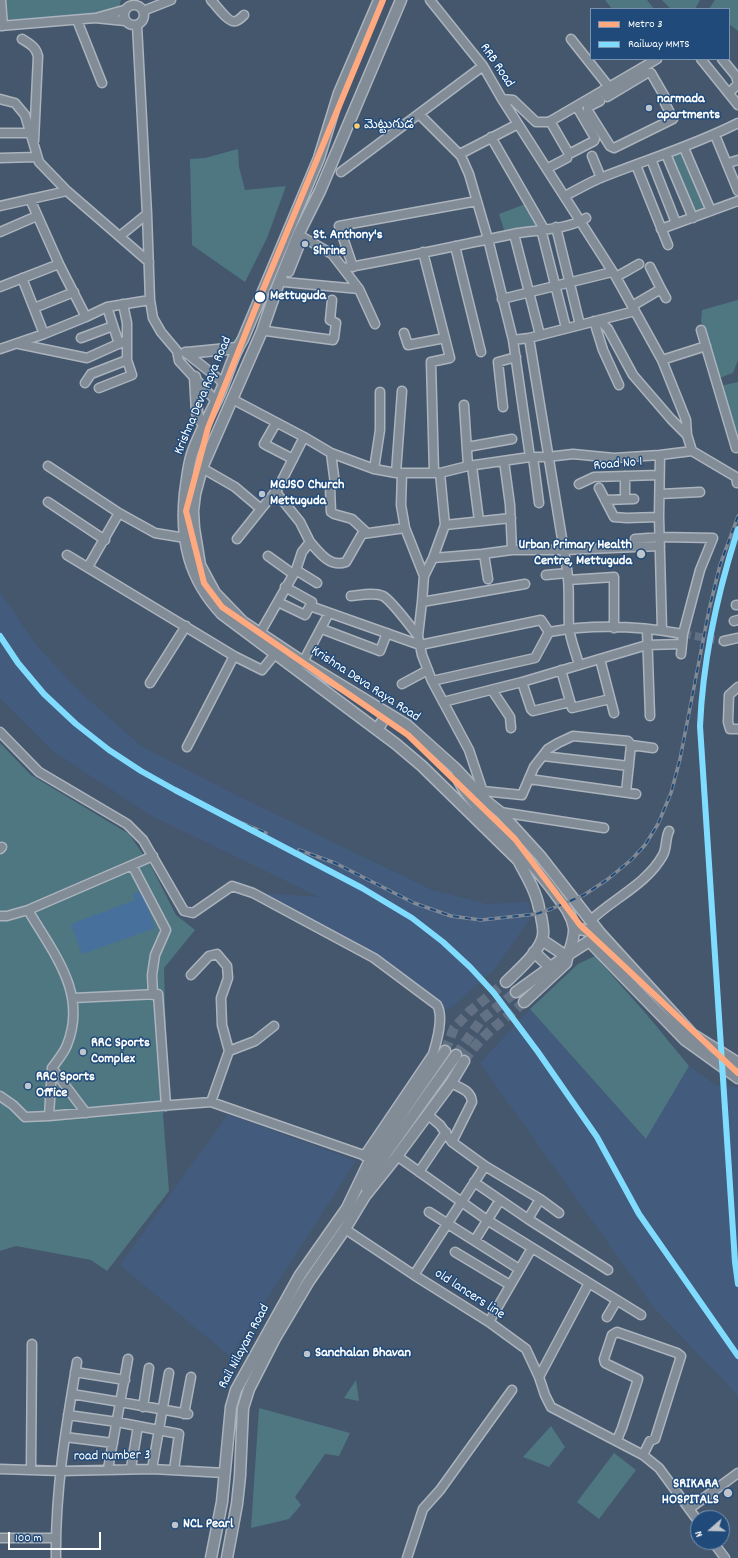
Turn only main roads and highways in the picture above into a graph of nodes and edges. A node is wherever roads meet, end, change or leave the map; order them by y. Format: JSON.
{"nodes":[{"id":1,"x":379,"y":0,"type":"edge"},
{"id":2,"x":401,"y":0,"type":"edge"},
{"id":3,"x":372,"y":20,"type":"junction"},
{"id":4,"x":389,"y":28,"type":"junction"},
{"id":5,"x":237,"y":348,"type":"junction"},
{"id":6,"x":188,"y":353,"type":"road end"},
{"id":7,"x":195,"y":377,"type":"road end"},
{"id":8,"x":205,"y":426,"type":"junction"},
{"id":9,"x":372,"y":705,"type":"junction"},
{"id":10,"x":387,"y":714,"type":"junction"},
{"id":11,"x":362,"y":719,"type":"junction"},
{"id":12,"x":377,"y":730,"type":"junction"},
{"id":13,"x":455,"y":768,"type":"junction"},
{"id":14,"x":574,"y":928,"type":"junction"},
{"id":15,"x":600,"y":933,"type":"junction"},
{"id":16,"x":542,"y":940,"type":"junction"},
{"id":17,"x":590,"y":942,"type":"junction"},
{"id":18,"x":534,"y":952,"type":"junction"},
{"id":19,"x":566,"y":956,"type":"junction"},
{"id":20,"x":550,"y":967,"type":"junction"},
{"id":21,"x":506,"y":982,"type":"tunnel mouth"},
{"id":22,"x":516,"y":992,"type":"tunnel mouth"},
{"id":23,"x":524,"y":1002,"type":"tunnel mouth"},
{"id":24,"x":445,"y":1052,"type":"tunnel mouth"},
{"id":25,"x":456,"y":1055,"type":"tunnel mouth"},
{"id":26,"x":464,"y":1061,"type":"tunnel mouth"},
{"id":27,"x":738,"y":1063,"type":"edge"},
{"id":28,"x":738,"y":1078,"type":"edge"},
{"id":29,"x":365,"y":1196,"type":"junction"},
{"id":30,"x":221,"y":1509,"type":"junction"},
{"id":31,"x":236,"y":1513,"type":"junction"},
{"id":32,"x":211,"y":1558,"type":"edge"},
{"id":33,"x":227,"y":1558,"type":"edge"}],
"edges":[{"from":1,"to":3,"type":"main road","name":"Krishna Deva Raya Road"},
{"from":2,"to":4,"type":"main road","name":"Krishna Deva Raya Road"},
{"from":3,"to":4,"type":"main road"},
{"from":3,"to":5,"type":"main road","name":"Krishna Deva Raya Road"},
{"from":4,"to":9,"type":"main road","name":"Krishna Deva Raya Road"},
{"from":5,"to":6,"type":"main road"},
{"from":5,"to":8,"type":"main road","name":"Krishna Deva Raya Road"},
{"from":7,"to":8,"type":"main road"},
{"from":8,"to":11,"type":"main road","name":"Krishna Deva Raya Road"},
{"from":9,"to":10,"type":"main road","name":"Krishna Deva Raya Road"},
{"from":9,"to":11,"type":"main road"},
{"from":10,"to":12,"type":"main road"},
{"from":10,"to":13,"type":"main road","name":"Krishna Deva Raya Road"},
{"from":11,"to":12,"type":"main road","name":"Krishna Deva Raya Road"},
{"from":12,"to":16,"type":"main road","name":"Krishna Deva Raya Road"},
{"from":13,"to":14,"type":"main road","name":"Krishna Deva Raya Road"},
{"from":13,"to":15,"type":"main road","name":"Krishna Deva Raya Road"},
{"from":14,"to":15,"type":"main road"},
{"from":14,"to":19,"type":"main road"},
{"from":15,"to":17,"type":"main road"},
{"from":15,"to":27,"type":"main road","name":"Krishna Deva Raya Road"},
{"from":16,"to":18,"type":"main road"},
{"from":16,"to":19,"type":"main road"},
{"from":17,"to":19,"type":"main road"},
{"from":17,"to":28,"type":"main road"},
{"from":18,"to":20,"type":"main road"},
{"from":18,"to":21,"type":"main road"},
{"from":19,"to":20,"type":"main road"},
{"from":19,"to":23,"type":"main road"},
{"from":20,"to":22,"type":"main road"},
{"from":24,"to":30,"type":"main road","name":"Rail Nilayam Road"},
{"from":25,"to":29,"type":"main road","name":"Rail Nilayam Road"},
{"from":26,"to":29,"type":"main road","name":"Rail Nilayam Road"},
{"from":29,"to":31,"type":"main road","name":"Rail Nilayam Road"},
{"from":30,"to":31,"type":"main road"},
{"from":30,"to":32,"type":"main road","name":"Rail Nilayam Road"},
{"from":31,"to":33,"type":"main road","name":"Rail Nilayam Road"}]}
